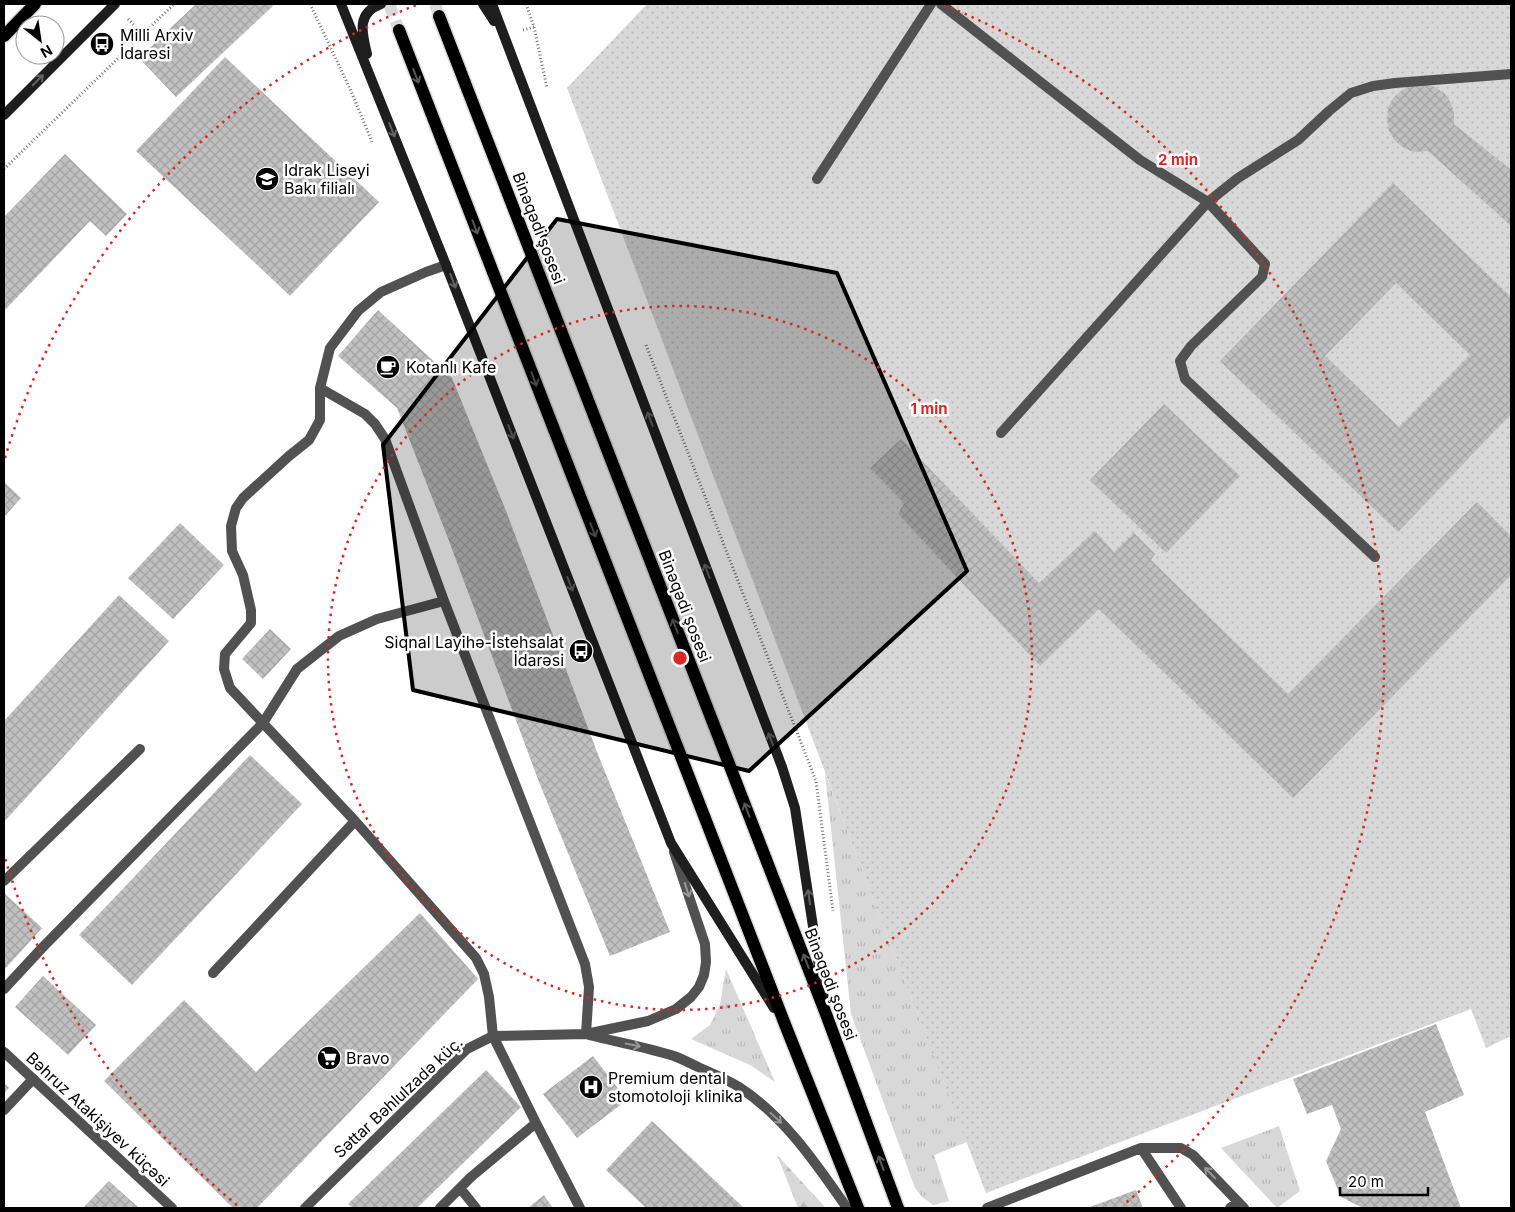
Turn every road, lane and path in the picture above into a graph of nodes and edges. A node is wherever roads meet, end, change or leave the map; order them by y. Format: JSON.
{"nodes":[{"id":1,"x":35,"y":4,"type":"edge"},
{"id":2,"x":114,"y":4,"type":"edge"},
{"id":3,"x":174,"y":4,"type":"edge"},
{"id":4,"x":310,"y":4,"type":"edge"},
{"id":5,"x":341,"y":4,"type":"edge"},
{"id":6,"x":381,"y":4,"type":"edge"},
{"id":7,"x":483,"y":4,"type":"edge"},
{"id":8,"x":492,"y":4,"type":"edge"},
{"id":9,"x":931,"y":4,"type":"edge"},
{"id":10,"x":942,"y":4,"type":"edge"},
{"id":11,"x":439,"y":16,"type":"tunnel mouth"},
{"id":12,"x":399,"y":30,"type":"tunnel mouth"},
{"id":13,"x":4,"y":36,"type":"edge"},
{"id":14,"x":504,"y":36,"type":"junction"},
{"id":15,"x":1511,"y":74,"type":"edge"},
{"id":16,"x":374,"y":83,"type":"junction"},
{"id":17,"x":4,"y":114,"type":"edge"},
{"id":18,"x":374,"y":145,"type":"dead end"},
{"id":19,"x":4,"y":169,"type":"edge"},
{"id":20,"x":817,"y":179,"type":"dead end"},
{"id":21,"x":1208,"y":202,"type":"junction"},
{"id":22,"x":446,"y":265,"type":"junction"},
{"id":23,"x":320,"y":388,"type":"junction"},
{"id":24,"x":1001,"y":433,"type":"dead end"},
{"id":25,"x":1375,"y":557,"type":"dead end"},
{"id":26,"x":444,"y":601,"type":"junction"},
{"id":27,"x":263,"y":723,"type":"junction"},
{"id":28,"x":140,"y":749,"type":"dead end"},
{"id":29,"x":354,"y":821,"type":"junction"},
{"id":30,"x":671,"y":843,"type":"junction"},
{"id":31,"x":4,"y":881,"type":"edge"},
{"id":32,"x":213,"y":973,"type":"dead end"},
{"id":33,"x":4,"y":990,"type":"edge"},
{"id":34,"x":826,"y":1014,"type":"junction"},
{"id":35,"x":786,"y":1027,"type":"junction"},
{"id":36,"x":586,"y":1034,"type":"junction"},
{"id":37,"x":493,"y":1036,"type":"junction"},
{"id":38,"x":4,"y":1052,"type":"edge"},
{"id":39,"x":33,"y":1079,"type":"junction"},
{"id":40,"x":4,"y":1110,"type":"edge"},
{"id":41,"x":536,"y":1122,"type":"junction"},
{"id":42,"x":1141,"y":1148,"type":"junction"},
{"id":43,"x":460,"y":1188,"type":"junction"},
{"id":44,"x":1237,"y":1206,"type":"edge"},
{"id":45,"x":172,"y":1208,"type":"edge"},
{"id":46,"x":305,"y":1208,"type":"edge"},
{"id":47,"x":440,"y":1208,"type":"edge"},
{"id":48,"x":476,"y":1208,"type":"edge"},
{"id":49,"x":580,"y":1208,"type":"edge"},
{"id":50,"x":847,"y":1208,"type":"edge"},
{"id":51,"x":858,"y":1208,"type":"edge"},
{"id":52,"x":898,"y":1208,"type":"edge"},
{"id":53,"x":987,"y":1208,"type":"edge"},
{"id":54,"x":1181,"y":1208,"type":"edge"}],
"edges":[{"from":1,"to":13,"type":"main road"},
{"from":17,"to":2,"type":"main road","one_way":true},
{"from":3,"to":19,"type":"path"},
{"from":4,"to":18,"type":"path"},
{"from":5,"to":16,"type":"main road"},
{"from":6,"to":16,"type":"main road"},
{"from":7,"to":14,"type":"main road"},
{"from":8,"to":14,"type":"main road"},
{"from":9,"to":20,"type":"street"},
{"from":10,"to":21,"type":"street"},
{"from":34,"to":11,"type":"main road","name":"Binəqədi şosesi","one_way":true},
{"from":12,"to":35,"type":"main road","one_way":true},
{"from":34,"to":14,"type":"main road","one_way":true},
{"from":15,"to":21,"type":"street"},
{"from":16,"to":22,"type":"main road","one_way":true},
{"from":21,"to":24,"type":"street"},
{"from":21,"to":25,"type":"street"},
{"from":22,"to":23,"type":"street"},
{"from":22,"to":30,"type":"main road","one_way":true},
{"from":23,"to":26,"type":"street"},
{"from":23,"to":27,"type":"street"},
{"from":26,"to":27,"type":"street"},
{"from":26,"to":36,"type":"street"},
{"from":27,"to":29,"type":"street"},
{"from":27,"to":33,"type":"street"},
{"from":28,"to":31,"type":"street"},
{"from":29,"to":32,"type":"street"},
{"from":29,"to":37,"type":"street"},
{"from":30,"to":35,"type":"main road"},
{"from":30,"to":36,"type":"street","one_way":true},
{"from":52,"to":34,"type":"main road","name":"Binəqədi şosesi","one_way":true},
{"from":35,"to":51,"type":"main road"},
{"from":36,"to":37,"type":"street","name":"Səttar Bəhlulzadə küç."},
{"from":36,"to":50,"type":"street","one_way":true},
{"from":37,"to":41,"type":"street"},
{"from":37,"to":46,"type":"street","name":"Səttar Bəhlulzadə küç."},
{"from":38,"to":39,"type":"street","name":"Bəhruz Atakişiyev küçəsi"},
{"from":39,"to":40,"type":"street"},
{"from":39,"to":45,"type":"street","name":"Bəhruz Atakişiyev küçəsi"},
{"from":41,"to":43,"type":"street"},
{"from":41,"to":49,"type":"street"},
{"from":44,"to":42,"type":"street","one_way":true},
{"from":42,"to":53,"type":"street"},
{"from":42,"to":54,"type":"street"},
{"from":43,"to":47,"type":"street"},
{"from":43,"to":48,"type":"street"}]}
